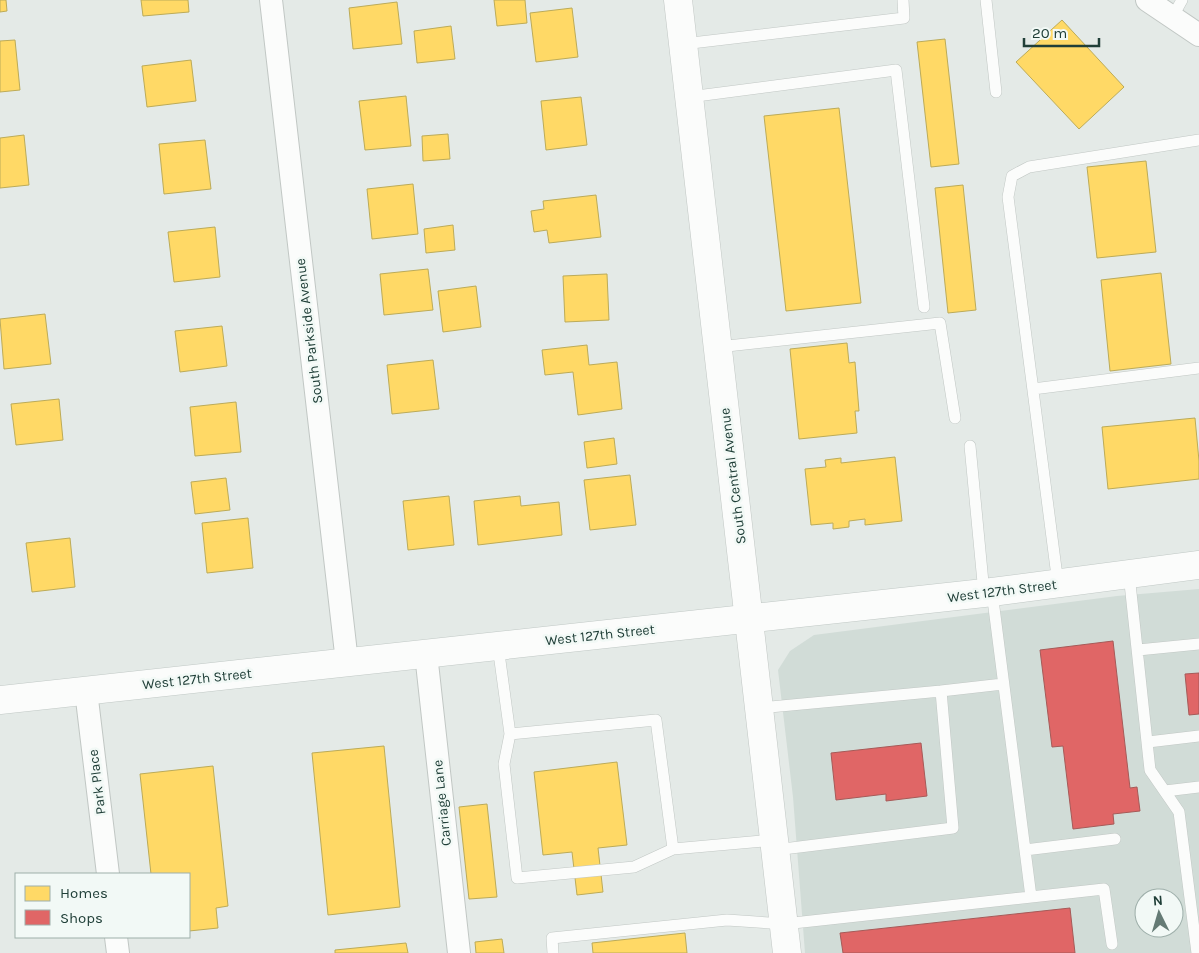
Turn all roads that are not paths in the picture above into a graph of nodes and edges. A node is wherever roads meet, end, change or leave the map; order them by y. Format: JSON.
{"nodes":[{"id":1,"x":271,"y":0,"type":"edge"},
{"id":2,"x":678,"y":0,"type":"edge"},
{"id":3,"x":903,"y":0,"type":"edge"},
{"id":4,"x":986,"y":0,"type":"edge"},
{"id":5,"x":1147,"y":0,"type":"edge"},
{"id":6,"x":1177,"y":8,"type":"edge"},
{"id":7,"x":1199,"y":35,"type":"edge"},
{"id":8,"x":683,"y":44,"type":"junction"},
{"id":9,"x":996,"y":92,"type":"dead end"},
{"id":10,"x":689,"y":97,"type":"junction"},
{"id":11,"x":1199,"y":140,"type":"edge"},
{"id":12,"x":924,"y":307,"type":"dead end"},
{"id":13,"x":718,"y":347,"type":"junction"},
{"id":14,"x":1199,"y":368,"type":"edge"},
{"id":15,"x":1033,"y":389,"type":"junction"},
{"id":16,"x":955,"y":418,"type":"dead end"},
{"id":17,"x":970,"y":446,"type":"dead end"},
{"id":18,"x":1199,"y":565,"type":"edge"},
{"id":19,"x":1130,"y":574,"type":"junction"},
{"id":20,"x":1058,"y":584,"type":"junction"},
{"id":21,"x":988,"y":593,"type":"junction"},
{"id":22,"x":749,"y":619,"type":"junction"},
{"id":23,"x":1199,"y":644,"type":"edge"},
{"id":24,"x":498,"y":646,"type":"junction"},
{"id":25,"x":1138,"y":650,"type":"junction"},
{"id":26,"x":426,"y":654,"type":"junction"},
{"id":27,"x":348,"y":662,"type":"junction"},
{"id":28,"x":1004,"y":684,"type":"junction"},
{"id":29,"x":86,"y":691,"type":"junction"},
{"id":30,"x":941,"y":691,"type":"junction"},
{"id":31,"x":0,"y":700,"type":"edge"},
{"id":32,"x":759,"y":708,"type":"junction"},
{"id":33,"x":510,"y":734,"type":"junction"},
{"id":34,"x":1199,"y":736,"type":"edge"},
{"id":35,"x":1148,"y":742,"type":"junction"},
{"id":36,"x":1199,"y":787,"type":"edge"},
{"id":37,"x":1165,"y":791,"type":"junction"},
{"id":38,"x":1115,"y":839,"type":"dead end"},
{"id":39,"x":775,"y":845,"type":"junction"},
{"id":40,"x":673,"y":849,"type":"junction"},
{"id":41,"x":1025,"y":850,"type":"junction"},
{"id":42,"x":108,"y":873,"type":"edge"},
{"id":43,"x":1031,"y":897,"type":"junction"},
{"id":44,"x":784,"y":924,"type":"junction"},
{"id":45,"x":116,"y":938,"type":"edge"},
{"id":46,"x":1112,"y":944,"type":"dead end"},
{"id":47,"x":118,"y":953,"type":"edge"},
{"id":48,"x":459,"y":953,"type":"edge"},
{"id":49,"x":553,"y":953,"type":"edge"},
{"id":50,"x":787,"y":953,"type":"edge"},
{"id":51,"x":1197,"y":953,"type":"edge"}],
"edges":[{"from":1,"to":27,"type":"street","name":"South Parkside Avenue"},
{"from":2,"to":8,"type":"main road","name":"South Central Avenue"},
{"from":3,"to":8,"type":"lane"},
{"from":4,"to":9,"type":"lane"},
{"from":5,"to":6,"type":"street"},
{"from":6,"to":7,"type":"street"},
{"from":8,"to":10,"type":"main road","name":"South Central Avenue"},
{"from":10,"to":12,"type":"lane"},
{"from":10,"to":13,"type":"main road","name":"South Central Avenue"},
{"from":11,"to":15,"type":"lane"},
{"from":13,"to":16,"type":"lane"},
{"from":13,"to":22,"type":"main road","name":"South Central Avenue"},
{"from":14,"to":15,"type":"lane"},
{"from":15,"to":20,"type":"lane"},
{"from":17,"to":21,"type":"lane"},
{"from":18,"to":19,"type":"main road","name":"West 127th Street"},
{"from":19,"to":20,"type":"main road","name":"West 127th Street"},
{"from":19,"to":25,"type":"lane"},
{"from":20,"to":21,"type":"main road","name":"West 127th Street"},
{"from":21,"to":22,"type":"main road","name":"West 127th Street"},
{"from":21,"to":28,"type":"lane"},
{"from":22,"to":24,"type":"main road","name":"West 127th Street"},
{"from":22,"to":32,"type":"main road","name":"South Central Avenue"},
{"from":23,"to":25,"type":"lane"},
{"from":24,"to":26,"type":"main road","name":"West 127th Street"},
{"from":24,"to":33,"type":"lane"},
{"from":25,"to":35,"type":"lane"},
{"from":26,"to":27,"type":"main road","name":"West 127th Street"},
{"from":26,"to":48,"type":"street","name":"Carriage Lane"},
{"from":27,"to":29,"type":"main road","name":"West 127th Street"},
{"from":28,"to":30,"type":"lane"},
{"from":28,"to":41,"type":"lane"},
{"from":29,"to":31,"type":"main road","name":"West 127th Street"},
{"from":29,"to":42,"type":"street","name":"Park Place"},
{"from":30,"to":32,"type":"lane"},
{"from":30,"to":39,"type":"lane"},
{"from":32,"to":39,"type":"main road","name":"South Central Avenue"},
{"from":33,"to":40,"type":"lane"},
{"from":33,"to":40,"type":"lane"},
{"from":34,"to":35,"type":"lane"},
{"from":35,"to":37,"type":"lane"},
{"from":36,"to":37,"type":"lane"},
{"from":37,"to":51,"type":"lane"},
{"from":38,"to":41,"type":"lane"},
{"from":39,"to":40,"type":"lane"},
{"from":39,"to":44,"type":"main road","name":"South Central Avenue"},
{"from":41,"to":43,"type":"lane"},
{"from":43,"to":44,"type":"lane"},
{"from":43,"to":46,"type":"lane"},
{"from":44,"to":49,"type":"lane"},
{"from":44,"to":50,"type":"main road","name":"South Central Avenue"},
{"from":45,"to":47,"type":"street"}]}
